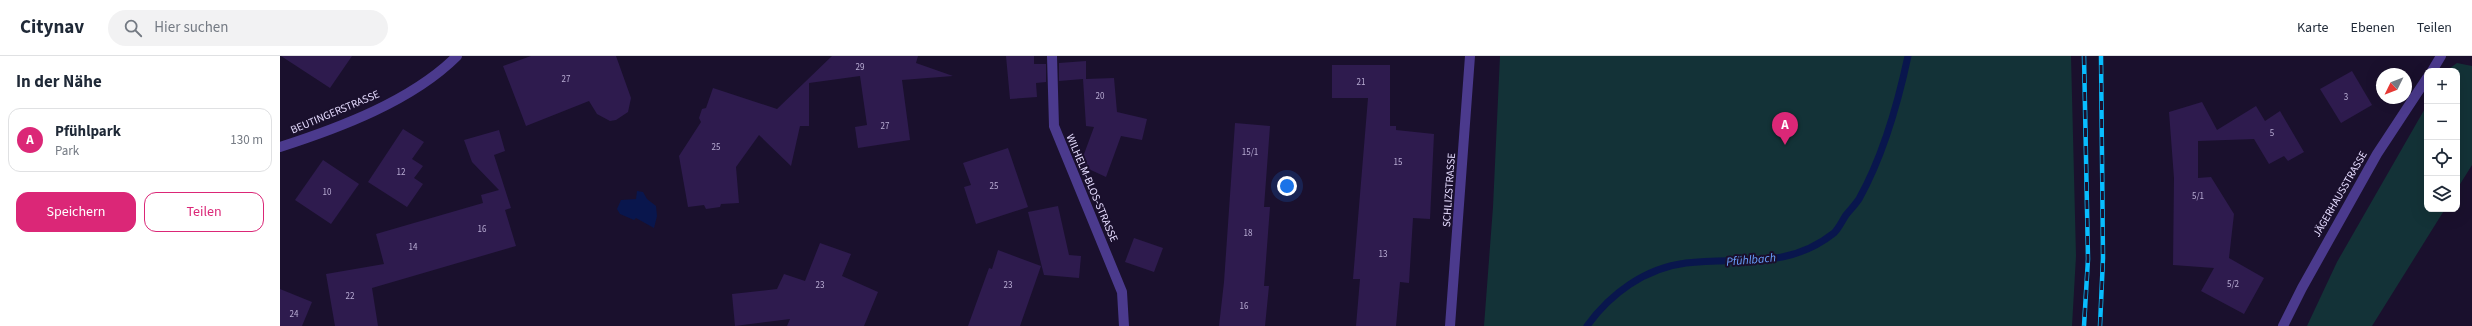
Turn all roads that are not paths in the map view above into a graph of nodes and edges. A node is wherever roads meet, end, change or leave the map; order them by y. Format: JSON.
{"nodes":[{"id":1,"x":456,"y":56,"type":"edge"},
{"id":2,"x":1052,"y":56,"type":"edge"},
{"id":3,"x":1470,"y":56,"type":"edge"},
{"id":4,"x":2441,"y":56,"type":"edge"},
{"id":5,"x":2434,"y":68,"type":"edge"},
{"id":6,"x":2424,"y":82,"type":"edge"},
{"id":7,"x":280,"y":147,"type":"edge"},
{"id":8,"x":1124,"y":326,"type":"edge"},
{"id":9,"x":1450,"y":326,"type":"edge"},
{"id":10,"x":2283,"y":326,"type":"edge"}],
"edges":[{"from":1,"to":7,"type":"street","name":"BEUTINGERSTRASSE"},
{"from":2,"to":8,"type":"street","name":"WILHELM-BLOS-STRASSE"},
{"from":3,"to":9,"type":"street","name":"SCHLIZSTRASSE"},
{"from":4,"to":5,"type":"street"},
{"from":6,"to":10,"type":"street","name":"JÄGERHAUSSTRASSE"}]}
